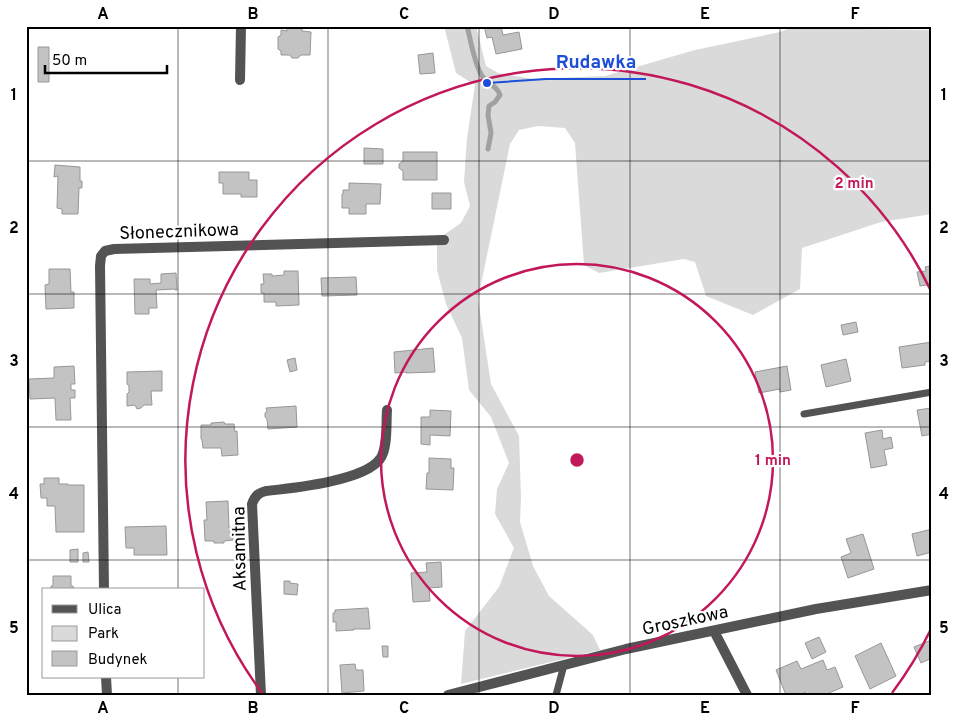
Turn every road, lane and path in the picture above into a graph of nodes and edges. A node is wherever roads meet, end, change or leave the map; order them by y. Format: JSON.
{"nodes":[{"id":1,"x":241,"y":26,"type":"edge"},
{"id":2,"x":240,"y":80,"type":"dead end"},
{"id":3,"x":444,"y":240,"type":"dead end"},
{"id":4,"x":932,"y":392,"type":"edge"},
{"id":5,"x":387,"y":410,"type":"dead end"},
{"id":6,"x":804,"y":414,"type":"dead end"},
{"id":7,"x":104,"y":588,"type":"edge"},
{"id":8,"x":932,"y":590,"type":"edge"},
{"id":9,"x":714,"y":631,"type":"junction"},
{"id":10,"x":564,"y":665,"type":"junction"},
{"id":11,"x":106,"y":678,"type":"edge"},
{"id":12,"x":106,"y":695,"type":"edge"},
{"id":13,"x":261,"y":695,"type":"edge"},
{"id":14,"x":448,"y":695,"type":"edge"},
{"id":15,"x":556,"y":695,"type":"edge"},
{"id":16,"x":748,"y":695,"type":"edge"}],
"edges":[{"from":1,"to":2,"type":"street"},
{"from":3,"to":7,"type":"street","name":"Słonecznikowa"},
{"from":4,"to":6,"type":"lane"},
{"from":5,"to":13,"type":"street","name":"Aksamitna"},
{"from":8,"to":9,"type":"street","name":"Groszkowa"},
{"from":9,"to":10,"type":"street","name":"Groszkowa"},
{"from":9,"to":16,"type":"street"},
{"from":10,"to":14,"type":"street","name":"Groszkowa"},
{"from":10,"to":15,"type":"lane"},
{"from":11,"to":12,"type":"street"}]}
